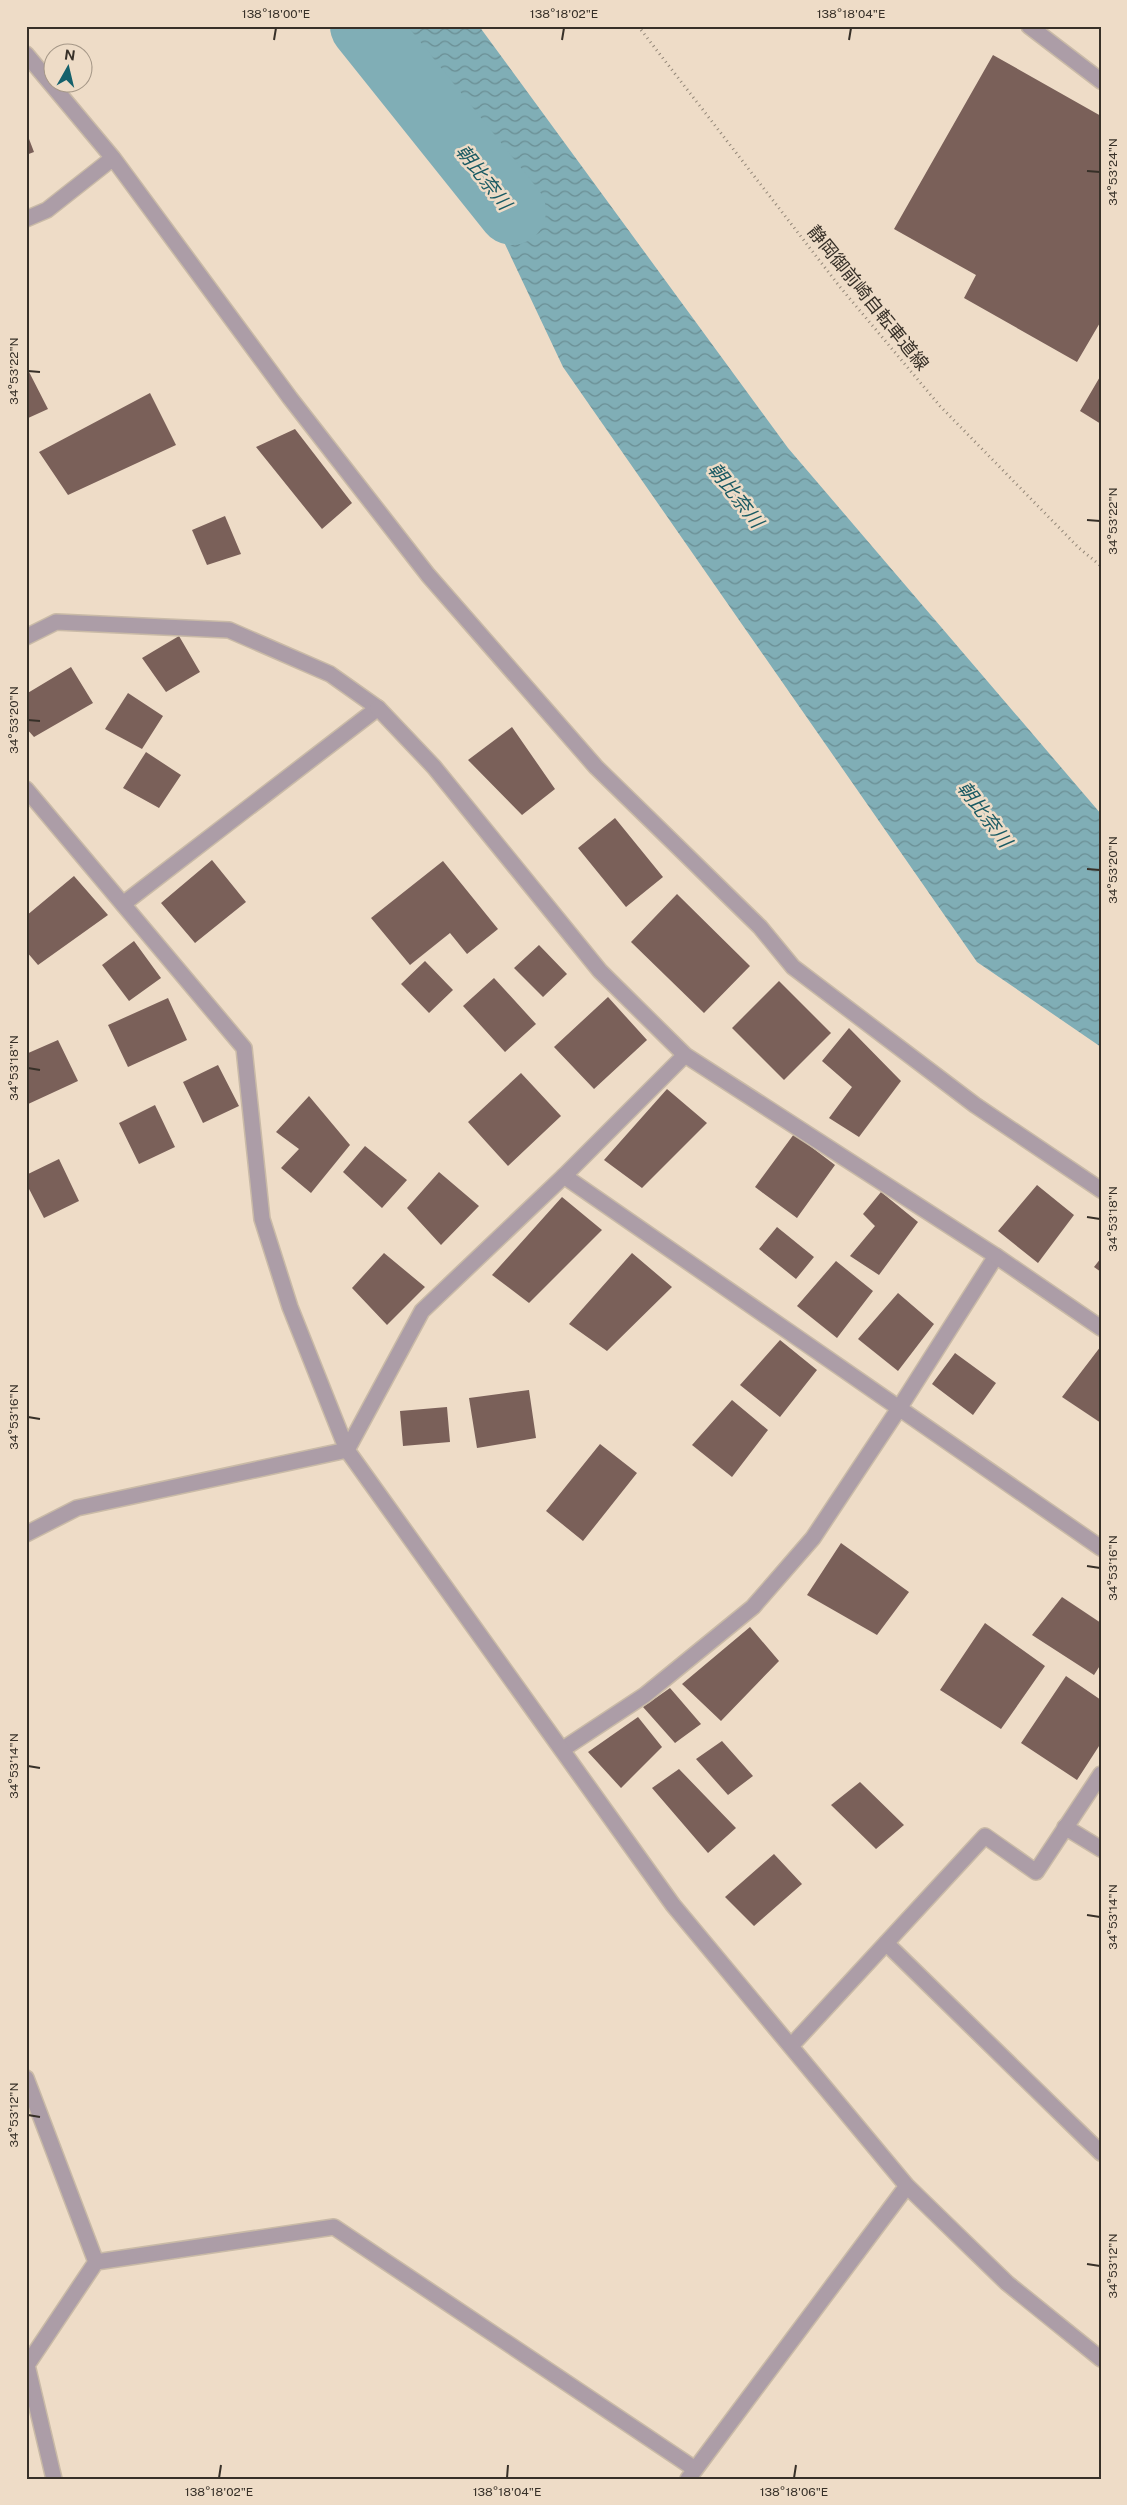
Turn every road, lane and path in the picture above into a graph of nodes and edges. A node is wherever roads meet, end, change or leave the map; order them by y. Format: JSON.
{"nodes":[{"id":1,"x":638,"y":26,"type":"edge"},
{"id":2,"x":1029,"y":26,"type":"edge"},
{"id":3,"x":26,"y":54,"type":"edge"},
{"id":4,"x":1101,"y":81,"type":"edge"},
{"id":5,"x":113,"y":158,"type":"junction"},
{"id":6,"x":26,"y":220,"type":"edge"},
{"id":7,"x":1101,"y":566,"type":"edge"},
{"id":8,"x":26,"y":637,"type":"edge"},
{"id":9,"x":378,"y":708,"type":"junction"},
{"id":10,"x":26,"y":789,"type":"edge"},
{"id":11,"x":123,"y":904,"type":"junction"},
{"id":12,"x":685,"y":1055,"type":"junction"},
{"id":13,"x":564,"y":1176,"type":"junction"},
{"id":14,"x":1101,"y":1190,"type":"edge"},
{"id":15,"x":996,"y":1256,"type":"junction"},
{"id":16,"x":1101,"y":1328,"type":"edge"},
{"id":17,"x":898,"y":1410,"type":"junction"},
{"id":18,"x":347,"y":1450,"type":"junction"},
{"id":19,"x":26,"y":1534,"type":"edge"},
{"id":20,"x":1101,"y":1548,"type":"edge"},
{"id":21,"x":562,"y":1749,"type":"junction"},
{"id":22,"x":1101,"y":1774,"type":"edge"},
{"id":23,"x":1065,"y":1827,"type":"junction"},
{"id":24,"x":1101,"y":1848,"type":"edge"},
{"id":25,"x":886,"y":1943,"type":"junction"},
{"id":26,"x":791,"y":2046,"type":"junction"},
{"id":27,"x":26,"y":2078,"type":"edge"},
{"id":28,"x":1101,"y":2153,"type":"edge"},
{"id":29,"x":907,"y":2186,"type":"junction"},
{"id":30,"x":96,"y":2262,"type":"junction"},
{"id":31,"x":1101,"y":2359,"type":"edge"},
{"id":32,"x":692,"y":2474,"type":"edge"},
{"id":33,"x":54,"y":2479,"type":"edge"}],
"edges":[{"from":1,"to":7,"type":"path","name":"静岡御前崎自転車道線"},
{"from":2,"to":4,"type":"street"},
{"from":3,"to":5,"type":"street"},
{"from":5,"to":6,"type":"street"},
{"from":5,"to":14,"type":"street"},
{"from":8,"to":9,"type":"street"},
{"from":9,"to":11,"type":"street"},
{"from":9,"to":12,"type":"street"},
{"from":10,"to":11,"type":"street"},
{"from":11,"to":18,"type":"street"},
{"from":12,"to":13,"type":"street"},
{"from":12,"to":15,"type":"street"},
{"from":13,"to":17,"type":"street"},
{"from":13,"to":18,"type":"street"},
{"from":15,"to":16,"type":"street"},
{"from":15,"to":17,"type":"street"},
{"from":17,"to":20,"type":"street"},
{"from":17,"to":21,"type":"street"},
{"from":18,"to":19,"type":"street"},
{"from":18,"to":21,"type":"street"},
{"from":21,"to":26,"type":"street"},
{"from":22,"to":23,"type":"street"},
{"from":23,"to":24,"type":"street"},
{"from":23,"to":25,"type":"street"},
{"from":25,"to":26,"type":"street"},
{"from":25,"to":28,"type":"street"},
{"from":26,"to":29,"type":"street"},
{"from":27,"to":30,"type":"street"},
{"from":29,"to":31,"type":"street"},
{"from":29,"to":32,"type":"street"},
{"from":30,"to":32,"type":"street"},
{"from":30,"to":33,"type":"street"}]}
